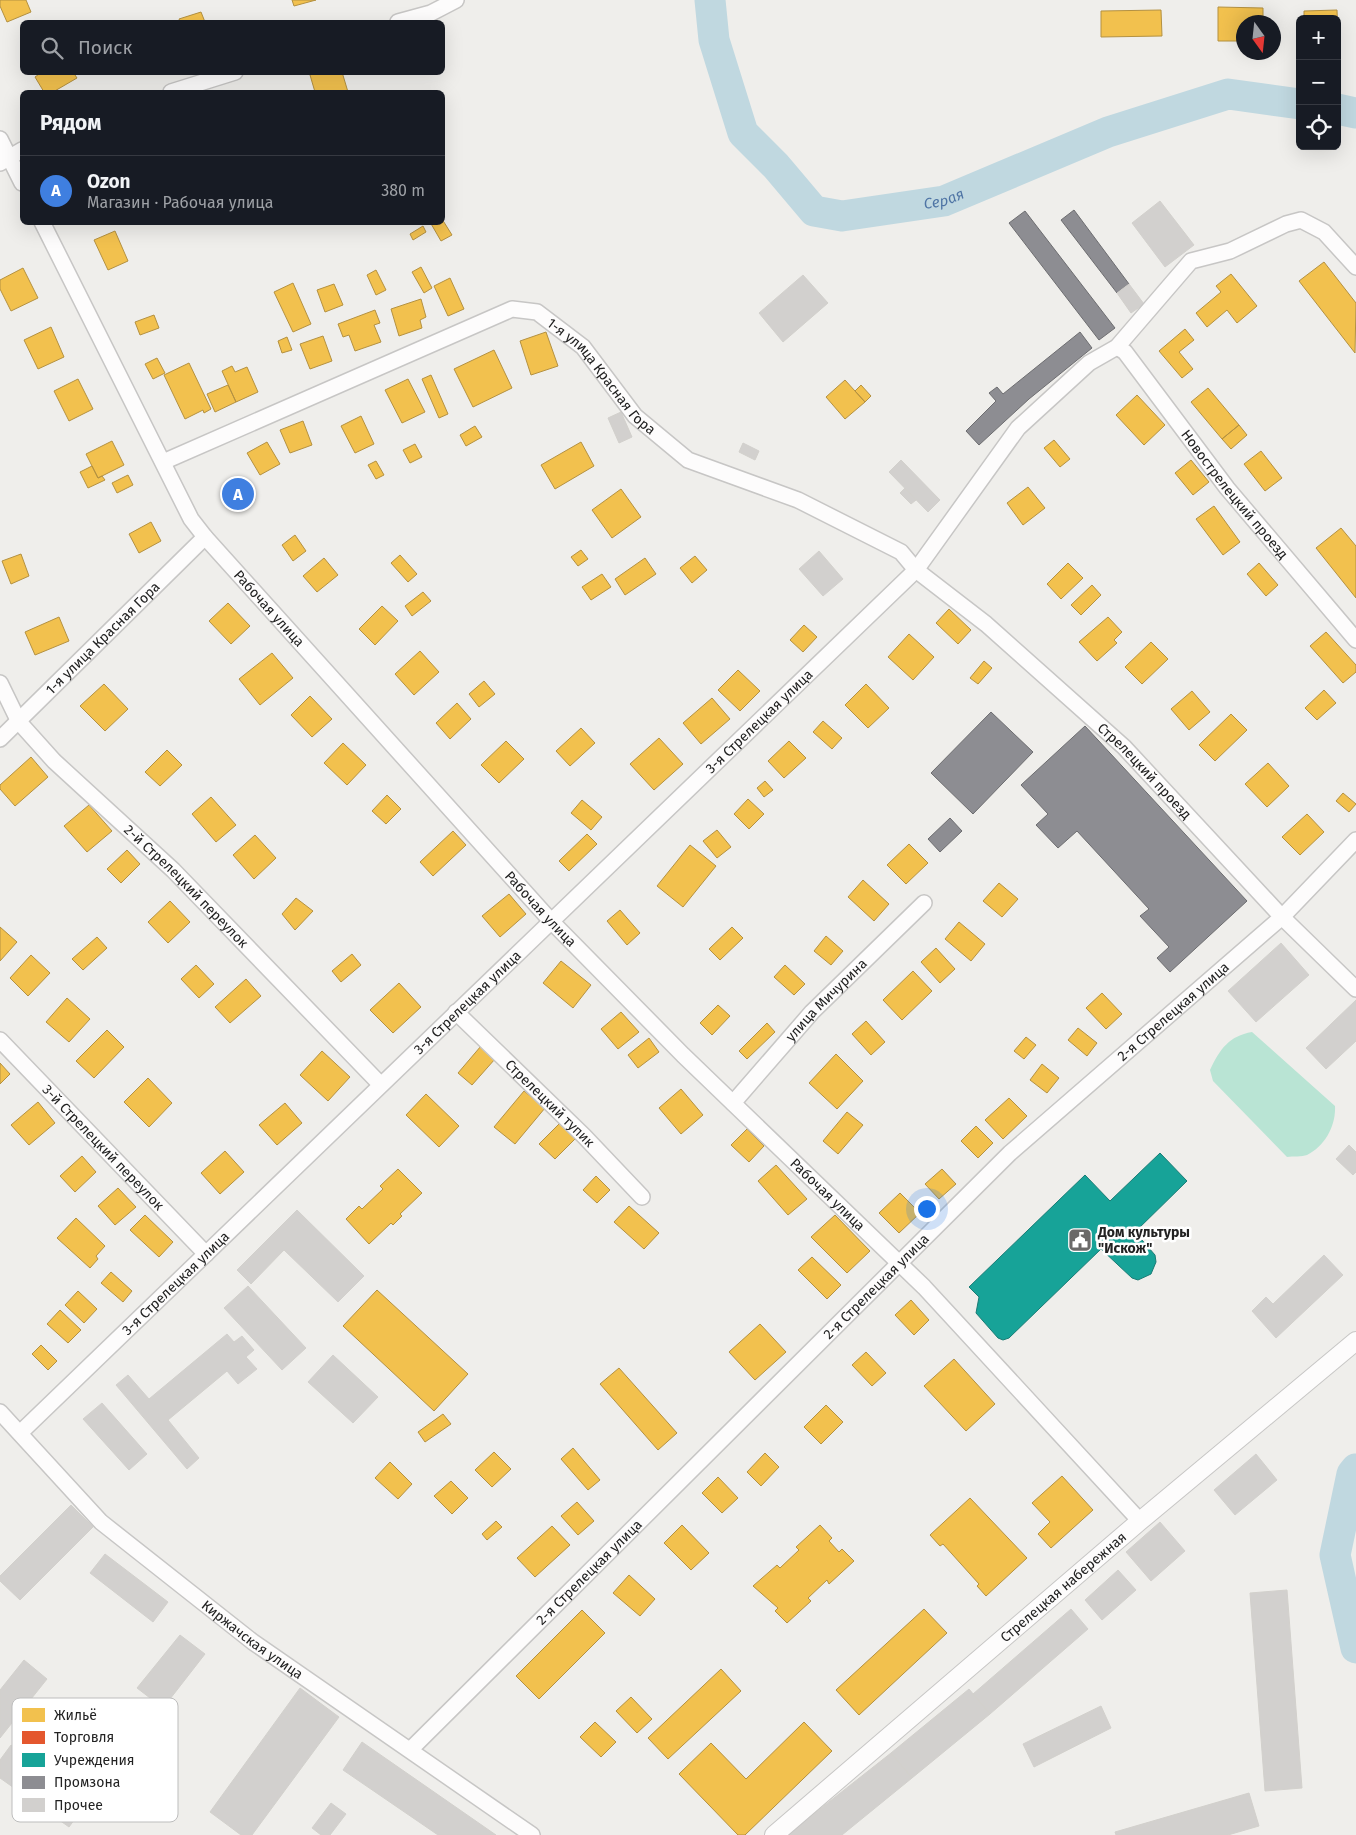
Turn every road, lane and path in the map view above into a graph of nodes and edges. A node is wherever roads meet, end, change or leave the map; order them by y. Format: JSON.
{"nodes":[{"id":1,"x":456,"y":0,"type":"edge"},
{"id":2,"x":404,"y":20,"type":"edge"},
{"id":3,"x":225,"y":75,"type":"edge"},
{"id":4,"x":176,"y":90,"type":"edge"},
{"id":5,"x":0,"y":139,"type":"edge"},
{"id":6,"x":11,"y":157,"type":"edge"},
{"id":7,"x":20,"y":178,"type":"edge"},
{"id":8,"x":44,"y":225,"type":"edge"},
{"id":9,"x":1356,"y":268,"type":"edge"},
{"id":10,"x":1116,"y":347,"type":"junction"},
{"id":11,"x":162,"y":462,"type":"junction"},
{"id":12,"x":205,"y":537,"type":"junction"},
{"id":13,"x":916,"y":570,"type":"junction"},
{"id":14,"x":1356,"y":640,"type":"edge"},
{"id":15,"x":0,"y":683,"type":"edge"},
{"id":16,"x":19,"y":722,"type":"junction"},
{"id":17,"x":0,"y":740,"type":"edge"},
{"id":18,"x":1356,"y":840,"type":"edge"},
{"id":19,"x":924,"y":904,"type":"dead end"},
{"id":20,"x":1282,"y":917,"type":"junction"},
{"id":21,"x":550,"y":921,"type":"junction"},
{"id":22,"x":1356,"y":989,"type":"edge"},
{"id":23,"x":456,"y":1012,"type":"junction"},
{"id":24,"x":0,"y":1040,"type":"edge"},
{"id":25,"x":380,"y":1084,"type":"junction"},
{"id":26,"x":733,"y":1103,"type":"junction"},
{"id":27,"x":642,"y":1197,"type":"dead end"},
{"id":28,"x":206,"y":1254,"type":"junction"},
{"id":29,"x":900,"y":1264,"type":"junction"},
{"id":30,"x":1356,"y":1341,"type":"edge"},
{"id":31,"x":0,"y":1412,"type":"edge"},
{"id":32,"x":20,"y":1434,"type":"junction"},
{"id":33,"x":1140,"y":1521,"type":"junction"},
{"id":34,"x":411,"y":1749,"type":"junction"},
{"id":35,"x":532,"y":1835,"type":"edge"},
{"id":36,"x":774,"y":1835,"type":"edge"}],
"edges":[{"from":1,"to":2,"type":"street"},
{"from":3,"to":4,"type":"street"},
{"from":5,"to":6,"type":"street"},
{"from":6,"to":7,"type":"street"},
{"from":8,"to":11,"type":"street","name":"Рабочая улица"},
{"from":9,"to":10,"type":"street","name":"3-я Стрелецкая улица"},
{"from":10,"to":13,"type":"street","name":"3-я Стрелецкая улица"},
{"from":10,"to":14,"type":"street","name":"Новострелецкий проезд"},
{"from":11,"to":12,"type":"street","name":"Рабочая улица"},
{"from":11,"to":13,"type":"street","name":"1-я улица Красная Гора"},
{"from":12,"to":16,"type":"street","name":"1-я улица Красная Гора"},
{"from":12,"to":21,"type":"street","name":"Рабочая улица"},
{"from":13,"to":20,"type":"street","name":"Стрелецкий проезд"},
{"from":13,"to":21,"type":"street","name":"3-я Стрелецкая улица"},
{"from":15,"to":16,"type":"street","name":"2-й Стрелецкий переулок"},
{"from":16,"to":17,"type":"street","name":"1-я улица Красная Гора"},
{"from":16,"to":25,"type":"street","name":"2-й Стрелецкий переулок"},
{"from":18,"to":20,"type":"street","name":"2-я Стрелецкая улица"},
{"from":19,"to":26,"type":"street","name":"улица Мичурина"},
{"from":20,"to":22,"type":"street","name":"Стрелецкий проезд"},
{"from":20,"to":29,"type":"street","name":"2-я Стрелецкая улица"},
{"from":21,"to":23,"type":"street","name":"3-я Стрелецкая улица"},
{"from":21,"to":26,"type":"street","name":"Рабочая улица"},
{"from":23,"to":25,"type":"street","name":"3-я Стрелецкая улица"},
{"from":23,"to":27,"type":"street","name":"Стрелецкий тупик"},
{"from":24,"to":28,"type":"street","name":"3-й Стрелецкий переулок"},
{"from":25,"to":28,"type":"street","name":"3-я Стрелецкая улица"},
{"from":26,"to":29,"type":"street","name":"Рабочая улица"},
{"from":28,"to":32,"type":"street","name":"3-я Стрелецкая улица"},
{"from":29,"to":33,"type":"street","name":"Рабочая улица"},
{"from":29,"to":34,"type":"street","name":"2-я Стрелецкая улица"},
{"from":30,"to":33,"type":"street","name":"Стрелецкая набережная"},
{"from":31,"to":32,"type":"street","name":"Киржачская улица"},
{"from":32,"to":34,"type":"street","name":"Киржачская улица"},
{"from":33,"to":36,"type":"street","name":"Стрелецкая набережная"},
{"from":34,"to":35,"type":"street","name":"Киржачская улица"}]}
